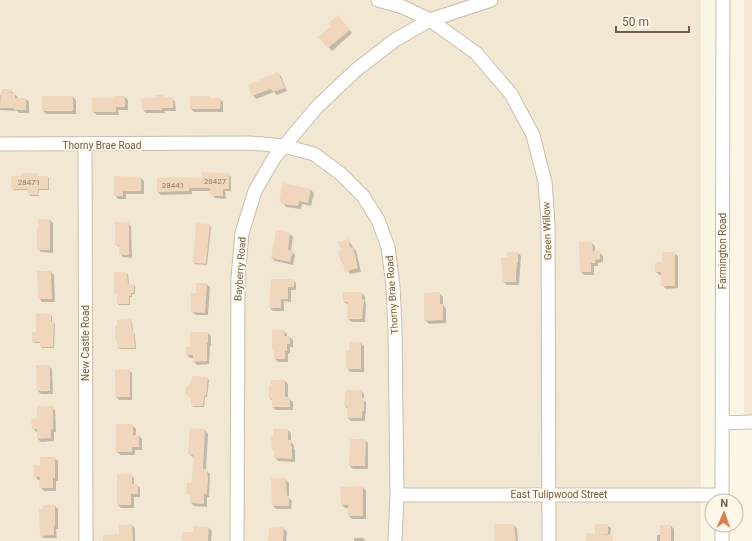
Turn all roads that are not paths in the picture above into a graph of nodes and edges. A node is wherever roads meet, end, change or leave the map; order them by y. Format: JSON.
{"nodes":[{"id":1,"x":378,"y":0,"type":"edge"},
{"id":2,"x":491,"y":0,"type":"edge"},
{"id":3,"x":723,"y":0,"type":"edge"},
{"id":4,"x":430,"y":20,"type":"junction"},
{"id":5,"x":0,"y":144,"type":"edge"},
{"id":6,"x":85,"y":145,"type":"junction"},
{"id":7,"x":284,"y":146,"type":"junction"},
{"id":8,"x":722,"y":422,"type":"junction"},
{"id":9,"x":752,"y":422,"type":"edge"},
{"id":10,"x":722,"y":493,"type":"edge"},
{"id":11,"x":549,"y":494,"type":"junction"},
{"id":12,"x":397,"y":495,"type":"junction"},
{"id":13,"x":704,"y":498,"type":"edge"},
{"id":14,"x":86,"y":541,"type":"edge"},
{"id":15,"x":237,"y":541,"type":"edge"},
{"id":16,"x":395,"y":541,"type":"edge"},
{"id":17,"x":549,"y":541,"type":"edge"}],
"edges":[{"from":1,"to":4,"type":"street","name":"Green Willow"},
{"from":2,"to":4,"type":"street","name":"Bayberry Road"},
{"from":3,"to":8,"type":"street","name":"Farmington Road"},
{"from":4,"to":7,"type":"street","name":"Bayberry Road"},
{"from":4,"to":11,"type":"street","name":"Green Willow"},
{"from":5,"to":6,"type":"street","name":"Thorny Brae Road"},
{"from":6,"to":7,"type":"street","name":"Thorny Brae Road"},
{"from":6,"to":14,"type":"street","name":"New Castle Road"},
{"from":7,"to":12,"type":"street","name":"Thorny Brae Road"},
{"from":7,"to":15,"type":"street","name":"Bayberry Road"},
{"from":8,"to":9,"type":"street"},
{"from":8,"to":10,"type":"street","name":"Farmington Road"},
{"from":11,"to":12,"type":"street","name":"East Tulipwood Street"},
{"from":11,"to":13,"type":"street","name":"East Tulipwood Street"},
{"from":11,"to":17,"type":"street","name":"Green Willow"},
{"from":12,"to":16,"type":"street","name":"Thorny Brae Road"}]}
